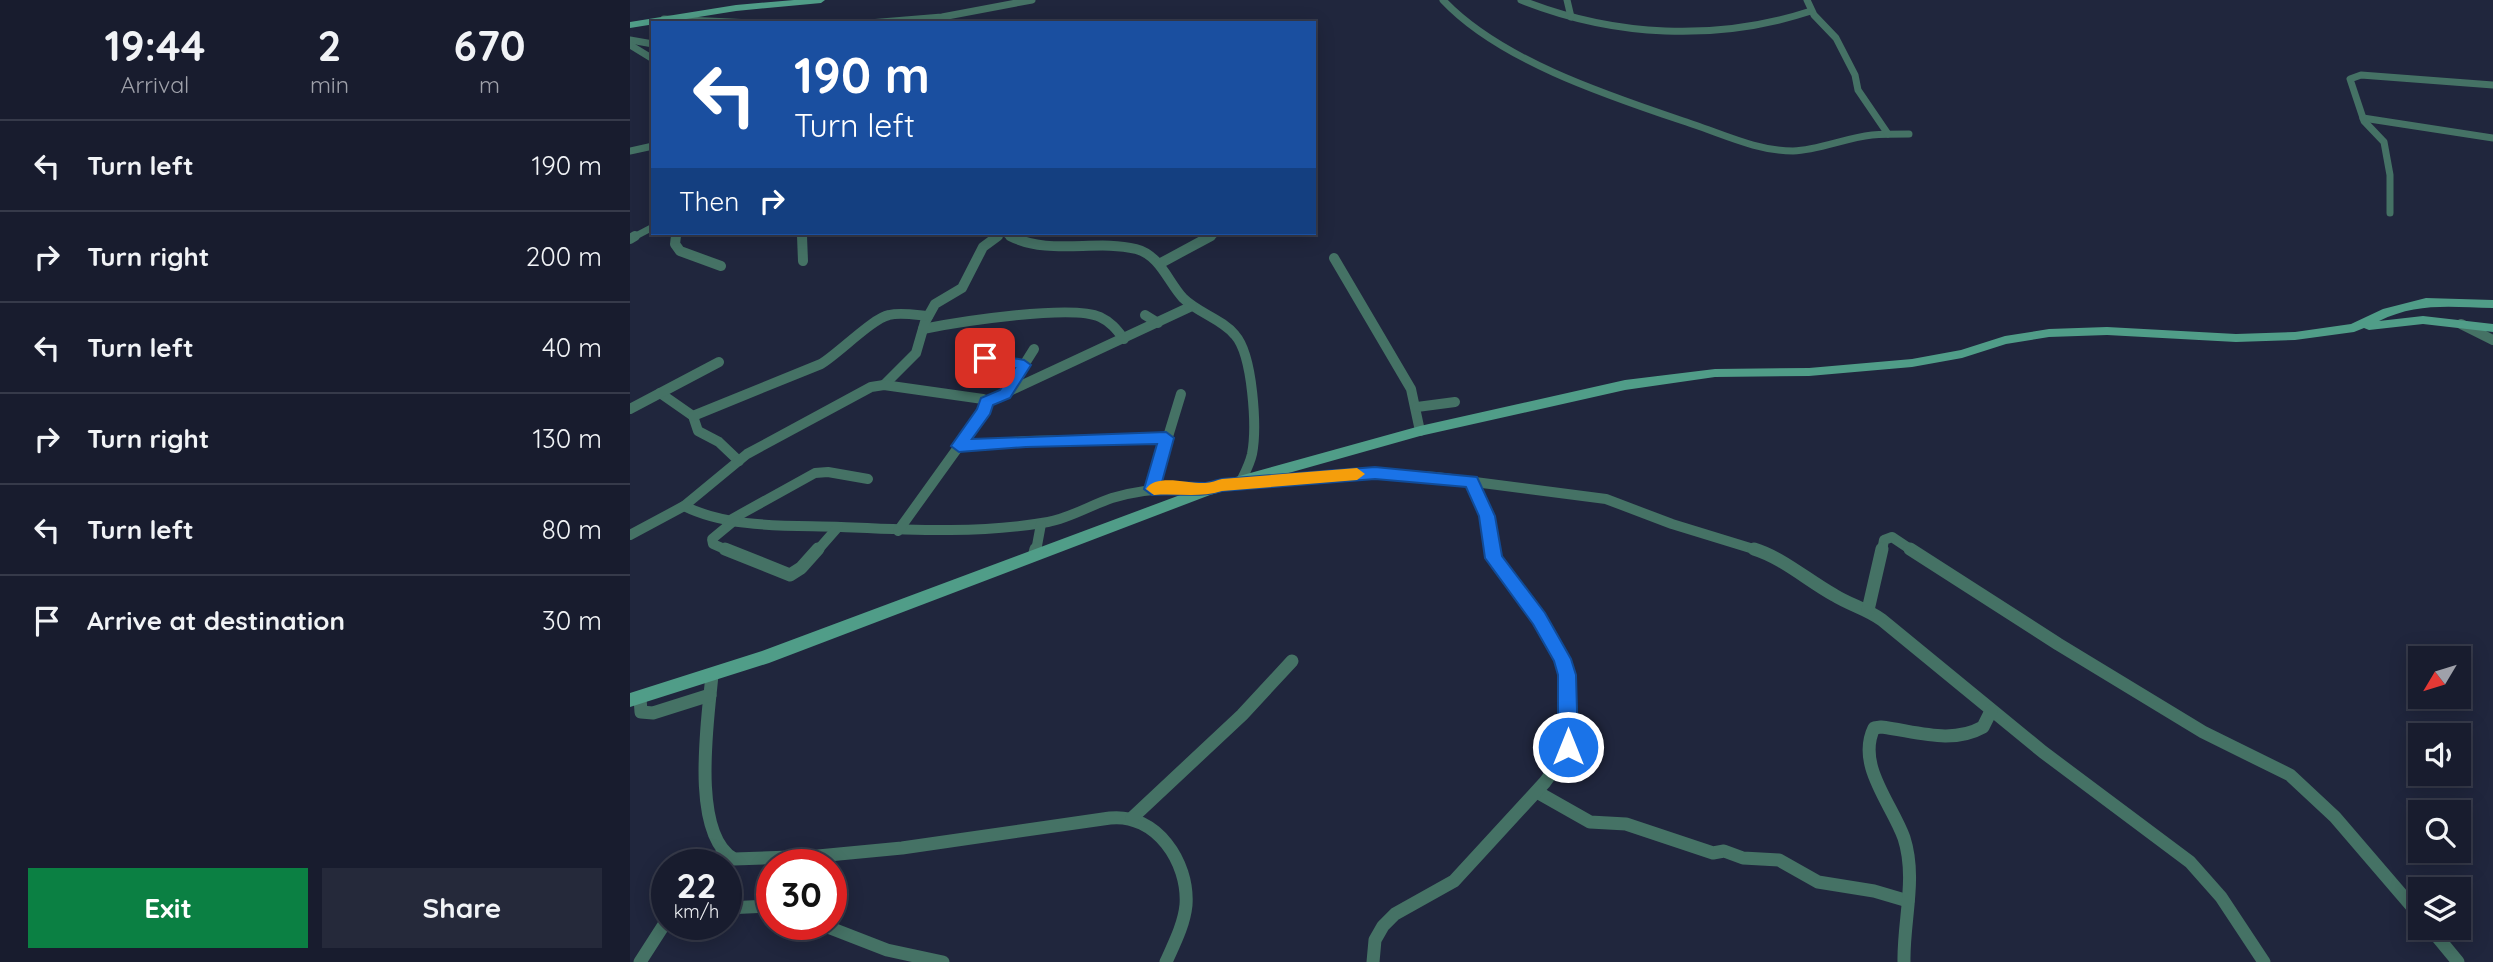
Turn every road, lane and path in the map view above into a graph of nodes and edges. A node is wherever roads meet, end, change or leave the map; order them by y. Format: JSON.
{"nodes":[{"id":1,"x":821,"y":0,"type":"edge"},
{"id":2,"x":1032,"y":0,"type":"edge"},
{"id":3,"x":1443,"y":0,"type":"edge"},
{"id":4,"x":1521,"y":0,"type":"edge"},
{"id":5,"x":1567,"y":0,"type":"edge"},
{"id":6,"x":1807,"y":0,"type":"edge"},
{"id":7,"x":1811,"y":11,"type":"junction"},
{"id":8,"x":1572,"y":17,"type":"junction"},
{"id":9,"x":664,"y":19,"type":"junction"},
{"id":10,"x":651,"y":21,"type":"edge"},
{"id":11,"x":653,"y":21,"type":"edge"},
{"id":12,"x":708,"y":21,"type":"edge"},
{"id":13,"x":893,"y":21,"type":"edge"},
{"id":14,"x":630,"y":25,"type":"edge"},
{"id":15,"x":630,"y":43,"type":"edge"},
{"id":16,"x":651,"y":44,"type":"edge"},
{"id":17,"x":651,"y":58,"type":"edge"},
{"id":18,"x":2493,"y":85,"type":"edge"},
{"id":19,"x":2362,"y":118,"type":"junction"},
{"id":20,"x":2399,"y":124,"type":"junction"},
{"id":21,"x":1888,"y":134,"type":"junction"},
{"id":22,"x":1909,"y":134,"type":"dead end"},
{"id":23,"x":2377,"y":134,"type":"junction"},
{"id":24,"x":2493,"y":138,"type":"edge"},
{"id":25,"x":651,"y":146,"type":"edge"},
{"id":26,"x":630,"y":150,"type":"edge"},
{"id":27,"x":2390,"y":213,"type":"dead end"},
{"id":28,"x":651,"y":229,"type":"edge"},
{"id":29,"x":677,"y":235,"type":"edge"},
{"id":30,"x":802,"y":235,"type":"edge"},
{"id":31,"x":1000,"y":235,"type":"edge"},
{"id":32,"x":1009,"y":235,"type":"edge"},
{"id":33,"x":1213,"y":235,"type":"edge"},
{"id":34,"x":630,"y":239,"type":"edge"},
{"id":35,"x":1334,"y":258,"type":"dead end"},
{"id":36,"x":803,"y":261,"type":"dead end"},
{"id":37,"x":1159,"y":264,"type":"junction"},
{"id":38,"x":721,"y":266,"type":"dead end"},
{"id":39,"x":2493,"y":304,"type":"edge"},
{"id":40,"x":1192,"y":306,"type":"junction"},
{"id":41,"x":1144,"y":315,"type":"dead end"},
{"id":42,"x":928,"y":316,"type":"junction"},
{"id":43,"x":1158,"y":323,"type":"junction"},
{"id":44,"x":2459,"y":323,"type":"junction"},
{"id":45,"x":2354,"y":328,"type":"junction"},
{"id":46,"x":2493,"y":328,"type":"edge"},
{"id":47,"x":923,"y":330,"type":"junction"},
{"id":48,"x":1124,"y":339,"type":"junction"},
{"id":49,"x":2493,"y":340,"type":"edge"},
{"id":50,"x":1034,"y":349,"type":"dead end"},
{"id":51,"x":985,"y":358,"type":"dead end"},
{"id":52,"x":719,"y":362,"type":"dead end"},
{"id":53,"x":1024,"y":365,"type":"junction"},
{"id":54,"x":884,"y":385,"type":"junction"},
{"id":55,"x":660,"y":393,"type":"junction"},
{"id":56,"x":1005,"y":394,"type":"junction"},
{"id":57,"x":1181,"y":394,"type":"dead end"},
{"id":58,"x":986,"y":401,"type":"junction"},
{"id":59,"x":1455,"y":402,"type":"dead end"},
{"id":60,"x":1418,"y":407,"type":"junction"},
{"id":61,"x":630,"y":409,"type":"edge"},
{"id":62,"x":692,"y":416,"type":"junction"},
{"id":63,"x":1420,"y":430,"type":"junction"},
{"id":64,"x":1166,"y":438,"type":"junction"},
{"id":65,"x":959,"y":446,"type":"junction"},
{"id":66,"x":739,"y":461,"type":"junction"},
{"id":67,"x":869,"y":479,"type":"dead end"},
{"id":68,"x":1242,"y":479,"type":"junction"},
{"id":69,"x":1472,"y":481,"type":"junction"},
{"id":70,"x":1222,"y":485,"type":"junction"},
{"id":71,"x":1152,"y":489,"type":"junction"},
{"id":72,"x":1206,"y":489,"type":"junction"},
{"id":73,"x":684,"y":506,"type":"junction"},
{"id":74,"x":733,"y":519,"type":"junction"},
{"id":75,"x":1041,"y":524,"type":"junction"},
{"id":76,"x":838,"y":527,"type":"junction"},
{"id":77,"x":898,"y":531,"type":"junction"},
{"id":78,"x":630,"y":535,"type":"edge"},
{"id":79,"x":1035,"y":553,"type":"junction"},
{"id":80,"x":1868,"y":610,"type":"junction"},
{"id":81,"x":1292,"y":661,"type":"dead end"},
{"id":82,"x":712,"y":675,"type":"junction"},
{"id":83,"x":710,"y":695,"type":"junction"},
{"id":84,"x":635,"y":699,"type":"edge"},
{"id":85,"x":1991,"y":711,"type":"junction"},
{"id":86,"x":1536,"y":792,"type":"junction"},
{"id":87,"x":1132,"y":818,"type":"junction"},
{"id":88,"x":721,"y":849,"type":"edge"},
{"id":89,"x":742,"y":859,"type":"edge"},
{"id":90,"x":1908,"y":901,"type":"junction"},
{"id":91,"x":2408,"y":902,"type":"edge"},
{"id":92,"x":847,"y":934,"type":"edge"},
{"id":93,"x":654,"y":940,"type":"edge"},
{"id":94,"x":2440,"y":940,"type":"edge"},
{"id":95,"x":640,"y":962,"type":"edge"},
{"id":96,"x":943,"y":962,"type":"edge"},
{"id":97,"x":1166,"y":962,"type":"edge"},
{"id":98,"x":1373,"y":962,"type":"edge"},
{"id":99,"x":1904,"y":962,"type":"edge"},
{"id":100,"x":2264,"y":962,"type":"edge"},
{"id":101,"x":2458,"y":962,"type":"edge"}],
"edges":[{"from":1,"to":9,"type":"street"},
{"from":2,"to":13,"type":"street"},
{"from":3,"to":21,"type":"street"},
{"from":4,"to":8,"type":"street"},
{"from":5,"to":8,"type":"street"},
{"from":6,"to":7,"type":"street"},
{"from":7,"to":8,"type":"street"},
{"from":7,"to":21,"type":"street"},
{"from":9,"to":11,"type":"street"},
{"from":9,"to":12,"type":"street"},
{"from":10,"to":14,"type":"street"},
{"from":15,"to":16,"type":"street"},
{"from":15,"to":17,"type":"street"},
{"from":18,"to":19,"type":"street"},
{"from":19,"to":20,"type":"street"},
{"from":19,"to":23,"type":"street"},
{"from":20,"to":23,"type":"street"},
{"from":20,"to":24,"type":"street"},
{"from":21,"to":22,"type":"street"},
{"from":23,"to":27,"type":"street"},
{"from":25,"to":26,"type":"street"},
{"from":28,"to":34,"type":"street"},
{"from":29,"to":38,"type":"street"},
{"from":30,"to":36,"type":"street"},
{"from":31,"to":42,"type":"street"},
{"from":32,"to":37,"type":"street"},
{"from":33,"to":37,"type":"street"},
{"from":35,"to":60,"type":"street"},
{"from":37,"to":40,"type":"street"},
{"from":39,"to":45,"type":"street"},
{"from":40,"to":43,"type":"street"},
{"from":40,"to":68,"type":"street"},
{"from":41,"to":43,"type":"street"},
{"from":42,"to":47,"type":"street"},
{"from":42,"to":62,"type":"street"},
{"from":43,"to":48,"type":"street"},
{"from":44,"to":45,"type":"street"},
{"from":44,"to":46,"type":"street"},
{"from":44,"to":49,"type":"street"},
{"from":45,"to":63,"type":"street"},
{"from":47,"to":48,"type":"street"},
{"from":47,"to":54,"type":"street"},
{"from":48,"to":56,"type":"street"},
{"from":50,"to":53,"type":"street"},
{"from":51,"to":53,"type":"street"},
{"from":52,"to":55,"type":"street"},
{"from":53,"to":56,"type":"street"},
{"from":54,"to":58,"type":"street"},
{"from":54,"to":66,"type":"street"},
{"from":55,"to":61,"type":"street"},
{"from":55,"to":62,"type":"street"},
{"from":56,"to":58,"type":"street"},
{"from":57,"to":64,"type":"street"},
{"from":58,"to":65,"type":"street"},
{"from":59,"to":60,"type":"street"},
{"from":60,"to":63,"type":"street"},
{"from":62,"to":66,"type":"street"},
{"from":63,"to":68,"type":"street"},
{"from":64,"to":65,"type":"street"},
{"from":64,"to":71,"type":"street"},
{"from":65,"to":77,"type":"street"},
{"from":66,"to":73,"type":"street"},
{"from":67,"to":74,"type":"street"},
{"from":68,"to":70,"type":"street"},
{"from":69,"to":70,"type":"street"},
{"from":69,"to":80,"type":"street"},
{"from":69,"to":86,"type":"street"},
{"from":70,"to":72,"type":"street"},
{"from":71,"to":72,"type":"street"},
{"from":71,"to":75,"type":"street"},
{"from":72,"to":79,"type":"street"},
{"from":73,"to":74,"type":"street"},
{"from":73,"to":78,"type":"street"},
{"from":74,"to":76,"type":"street"},
{"from":74,"to":76,"type":"street"},
{"from":75,"to":77,"type":"street"},
{"from":75,"to":79,"type":"street"},
{"from":76,"to":77,"type":"street"},
{"from":79,"to":82,"type":"street"},
{"from":80,"to":85,"type":"street"},
{"from":80,"to":91,"type":"street"},
{"from":81,"to":87,"type":"street"},
{"from":82,"to":83,"type":"street"},
{"from":82,"to":84,"type":"street"},
{"from":83,"to":84,"type":"street"},
{"from":83,"to":88,"type":"street"},
{"from":85,"to":90,"type":"street"},
{"from":85,"to":100,"type":"street"},
{"from":86,"to":90,"type":"street"},
{"from":86,"to":98,"type":"street"},
{"from":87,"to":89,"type":"street"},
{"from":87,"to":97,"type":"street"},
{"from":90,"to":99,"type":"street"},
{"from":92,"to":96,"type":"street"},
{"from":93,"to":95,"type":"street"},
{"from":94,"to":101,"type":"street"}]}
